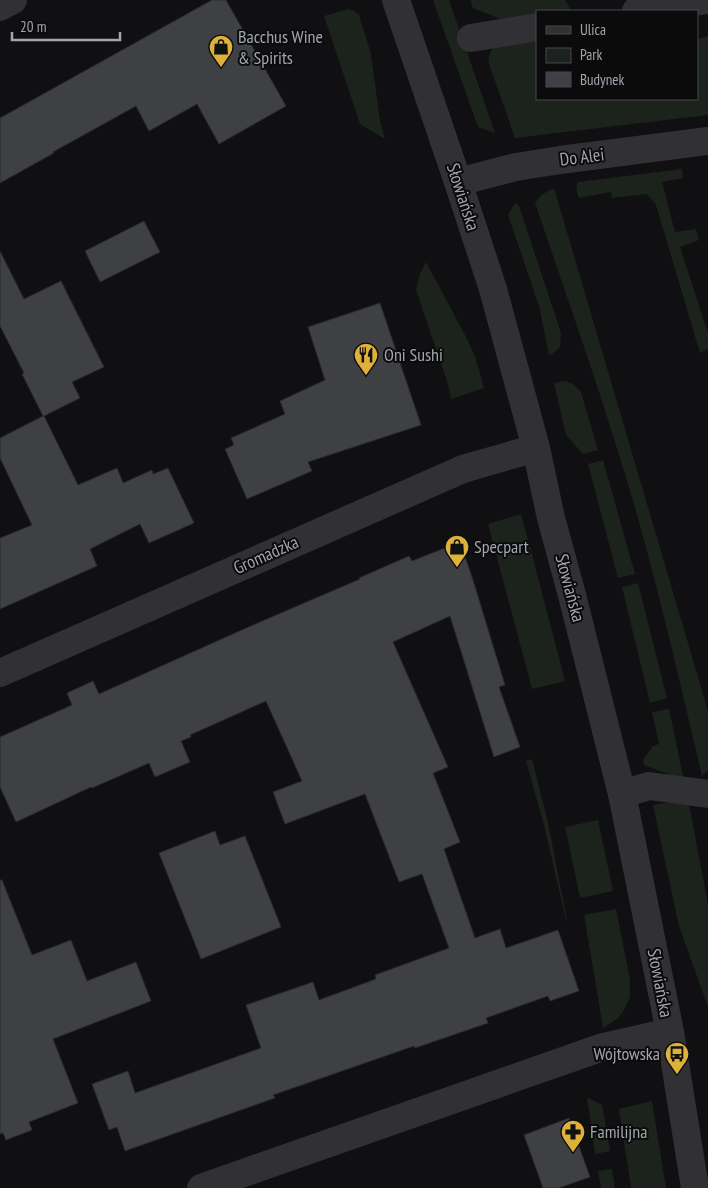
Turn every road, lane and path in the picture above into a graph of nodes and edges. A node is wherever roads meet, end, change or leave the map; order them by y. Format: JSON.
{"nodes":[{"id":1,"x":13,"y":0,"type":"edge"},
{"id":2,"x":396,"y":0,"type":"edge"},
{"id":3,"x":706,"y":0,"type":"edge"},
{"id":4,"x":0,"y":7,"type":"edge"},
{"id":5,"x":642,"y":10,"type":"edge"},
{"id":6,"x":536,"y":27,"type":"edge"},
{"id":7,"x":471,"y":38,"type":"dead end"},
{"id":8,"x":708,"y":141,"type":"edge"},
{"id":9,"x":458,"y":182,"type":"junction"},
{"id":10,"x":536,"y":448,"type":"junction"},
{"id":11,"x":0,"y":673,"type":"edge"},
{"id":12,"x":622,"y":794,"type":"junction"},
{"id":13,"x":708,"y":794,"type":"edge"},
{"id":14,"x":670,"y":1032,"type":"junction"},
{"id":15,"x":201,"y":1188,"type":"edge"},
{"id":16,"x":695,"y":1188,"type":"edge"}],
"edges":[{"from":1,"to":4,"type":"street"},
{"from":2,"to":9,"type":"street","name":"Słowiańska"},
{"from":3,"to":5,"type":"street"},
{"from":6,"to":7,"type":"street"},
{"from":8,"to":9,"type":"street","name":"Do Alei"},
{"from":9,"to":10,"type":"street","name":"Słowiańska"},
{"from":10,"to":11,"type":"street","name":"Gromadzka"},
{"from":10,"to":12,"type":"street","name":"Słowiańska"},
{"from":12,"to":13,"type":"street"},
{"from":12,"to":14,"type":"street","name":"Słowiańska"},
{"from":14,"to":15,"type":"street"},
{"from":14,"to":16,"type":"street","name":"Słowiańska"}]}
